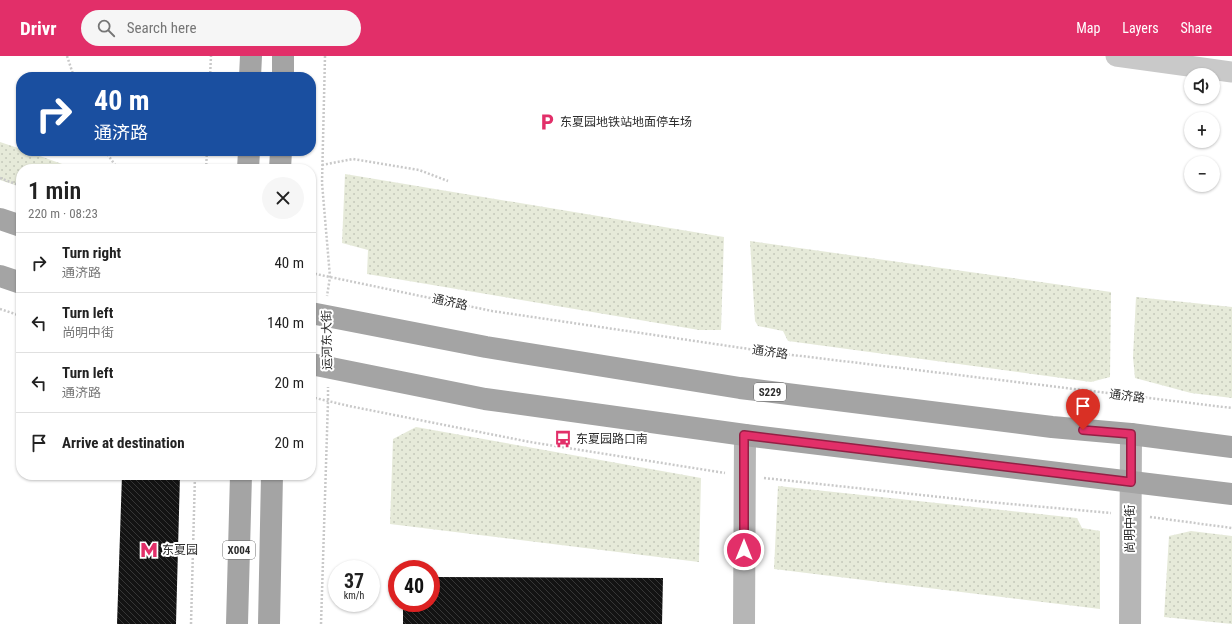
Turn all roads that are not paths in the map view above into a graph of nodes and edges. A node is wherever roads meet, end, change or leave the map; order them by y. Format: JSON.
{"nodes":[{"id":1,"x":251,"y":56,"type":"edge"},
{"id":2,"x":283,"y":56,"type":"edge"},
{"id":3,"x":1116,"y":56,"type":"edge"},
{"id":4,"x":250,"y":72,"type":"edge"},
{"id":5,"x":283,"y":72,"type":"edge"},
{"id":6,"x":1232,"y":72,"type":"edge"},
{"id":7,"x":0,"y":219,"type":"edge"},
{"id":8,"x":16,"y":224,"type":"edge"},
{"id":9,"x":0,"y":276,"type":"edge"},
{"id":10,"x":16,"y":281,"type":"edge"},
{"id":11,"x":318,"y":315,"type":"edge"},
{"id":12,"x":319,"y":366,"type":"edge"},
{"id":13,"x":1131,"y":434,"type":"junction"},
{"id":14,"x":744,"y":435,"type":"junction"},
{"id":15,"x":1232,"y":447,"type":"edge"},
{"id":16,"x":241,"y":480,"type":"edge"},
{"id":17,"x":272,"y":480,"type":"edge"},
{"id":18,"x":1131,"y":482,"type":"junction"},
{"id":19,"x":1232,"y":494,"type":"edge"},
{"id":20,"x":237,"y":624,"type":"edge"},
{"id":21,"x":269,"y":624,"type":"edge"},
{"id":22,"x":744,"y":624,"type":"edge"},
{"id":23,"x":1130,"y":624,"type":"edge"}],
"edges":[{"from":1,"to":4,"type":"main road"},
{"from":2,"to":5,"type":"main road"},
{"from":3,"to":6,"type":"street"},
{"from":7,"to":8,"type":"main road"},
{"from":9,"to":10,"type":"main road"},
{"from":11,"to":13,"type":"main road","number":"S229"},
{"from":12,"to":14,"type":"main road"},
{"from":13,"to":15,"type":"main road","number":"S229"},
{"from":13,"to":18,"type":"street","name":"尚明中街"},
{"from":14,"to":18,"type":"main road"},
{"from":14,"to":22,"type":"street"},
{"from":16,"to":20,"type":"main road","number":"X004"},
{"from":17,"to":21,"type":"main road","number":"X004"},
{"from":18,"to":19,"type":"main road"},
{"from":18,"to":23,"type":"street","name":"尚明中街"}]}
